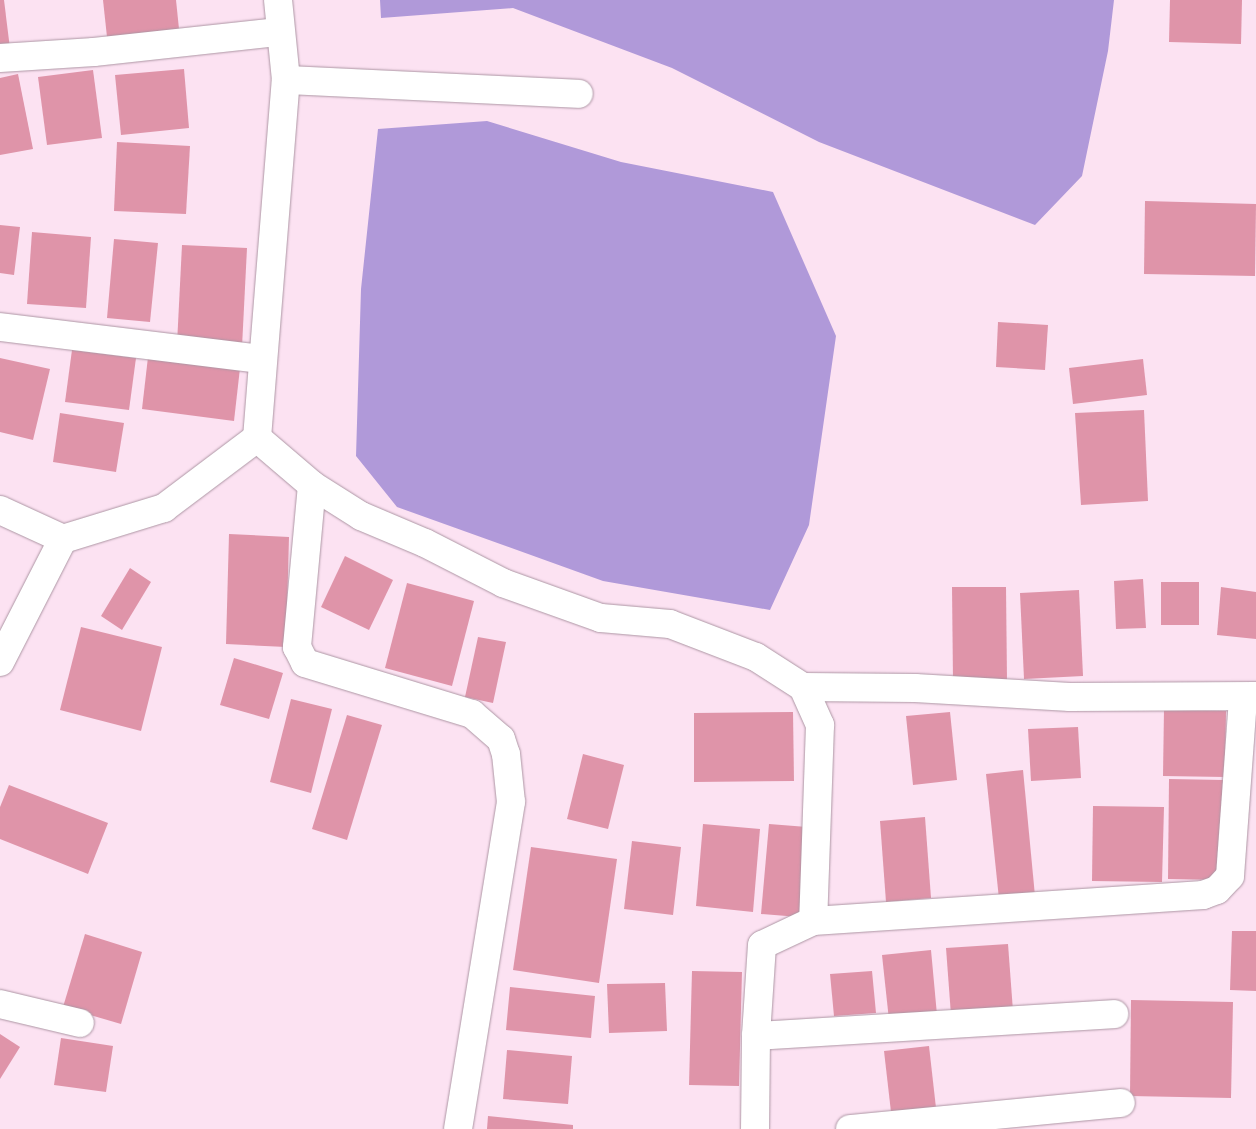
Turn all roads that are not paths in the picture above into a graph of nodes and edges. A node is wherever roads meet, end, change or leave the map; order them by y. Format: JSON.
{"nodes":[{"id":1,"x":278,"y":0,"type":"edge"},
{"id":2,"x":279,"y":32,"type":"junction"},
{"id":3,"x":0,"y":58,"type":"edge"},
{"id":4,"x":286,"y":80,"type":"junction"},
{"id":5,"x":579,"y":94,"type":"dead end"},
{"id":6,"x":0,"y":327,"type":"edge"},
{"id":7,"x":261,"y":359,"type":"junction"},
{"id":8,"x":257,"y":438,"type":"junction"},
{"id":9,"x":312,"y":485,"type":"junction"},
{"id":10,"x":0,"y":510,"type":"edge"},
{"id":11,"x":62,"y":539,"type":"junction"},
{"id":12,"x":0,"y":662,"type":"edge"},
{"id":13,"x":803,"y":687,"type":"junction"},
{"id":14,"x":1250,"y":696,"type":"edge"},
{"id":15,"x":813,"y":921,"type":"junction"},
{"id":16,"x":0,"y":1004,"type":"edge"},
{"id":17,"x":1114,"y":1014,"type":"dead end"},
{"id":18,"x":80,"y":1023,"type":"dead end"},
{"id":19,"x":756,"y":1036,"type":"junction"},
{"id":20,"x":1121,"y":1103,"type":"dead end"},
{"id":21,"x":458,"y":1129,"type":"edge"},
{"id":22,"x":755,"y":1129,"type":"edge"},
{"id":23,"x":850,"y":1129,"type":"edge"}],
"edges":[{"from":1,"to":2,"type":"street"},
{"from":2,"to":3,"type":"street"},
{"from":2,"to":4,"type":"street"},
{"from":4,"to":5,"type":"street"},
{"from":4,"to":7,"type":"street"},
{"from":6,"to":7,"type":"street"},
{"from":7,"to":8,"type":"street"},
{"from":8,"to":9,"type":"street"},
{"from":8,"to":11,"type":"street"},
{"from":9,"to":13,"type":"street"},
{"from":9,"to":21,"type":"street"},
{"from":10,"to":11,"type":"street"},
{"from":11,"to":12,"type":"street"},
{"from":13,"to":14,"type":"street"},
{"from":13,"to":15,"type":"street"},
{"from":14,"to":15,"type":"street"},
{"from":15,"to":19,"type":"street"},
{"from":16,"to":18,"type":"street"},
{"from":17,"to":19,"type":"street"},
{"from":19,"to":22,"type":"street"},
{"from":20,"to":23,"type":"street"}]}
